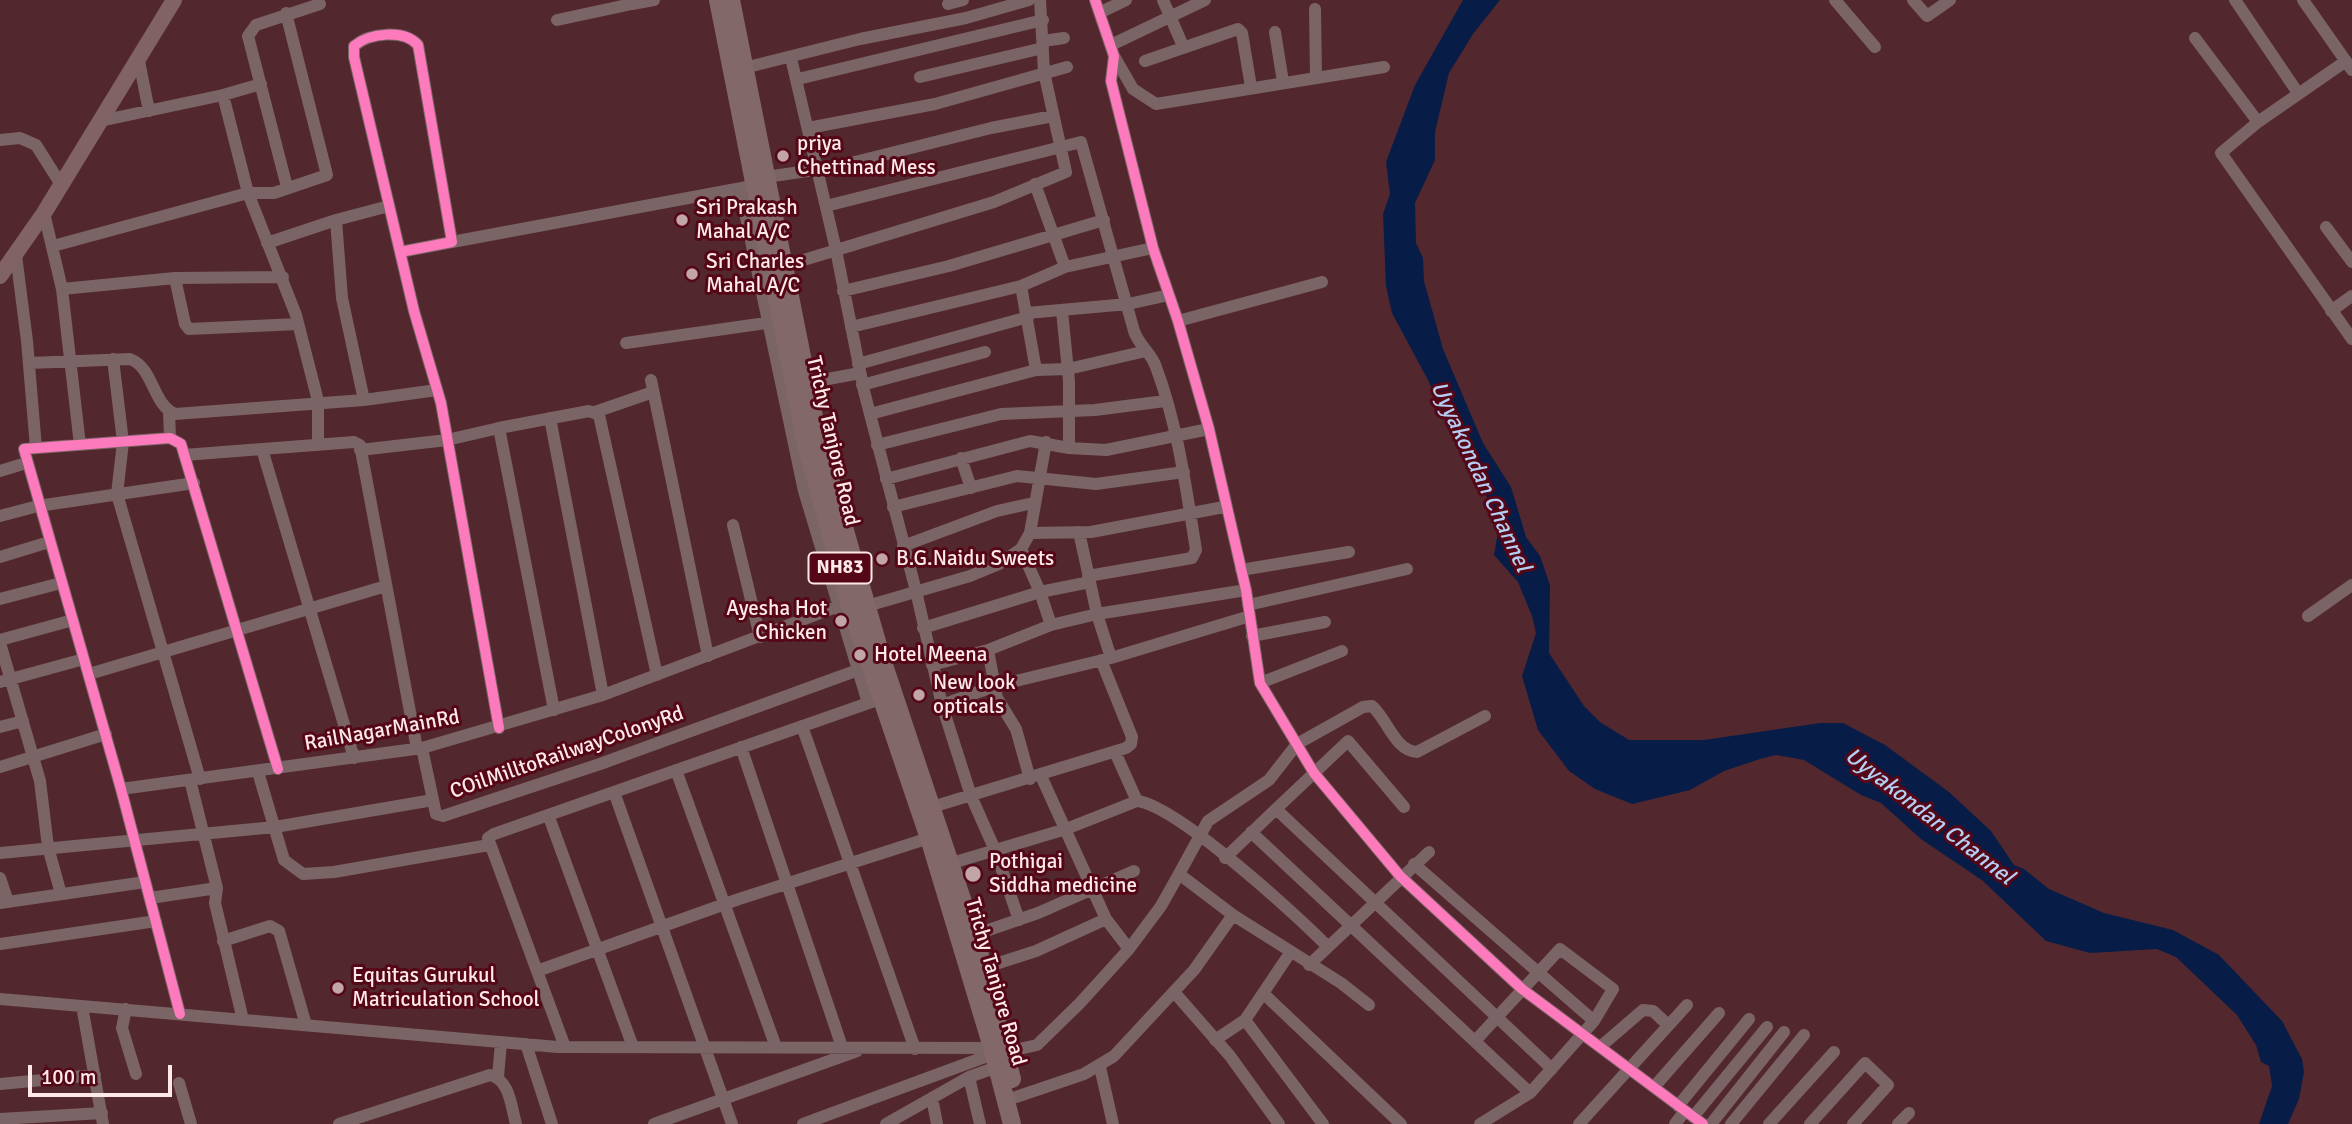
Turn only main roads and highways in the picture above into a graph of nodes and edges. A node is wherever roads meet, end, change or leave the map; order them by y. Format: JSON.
{"nodes":[{"id":1,"x":174,"y":0,"type":"edge"},
{"id":2,"x":718,"y":0,"type":"edge"},
{"id":3,"x":731,"y":0,"type":"edge"},
{"id":4,"x":754,"y":184,"type":"junction"},
{"id":5,"x":0,"y":276,"type":"edge"},
{"id":6,"x":998,"y":1054,"type":"junction"},
{"id":7,"x":1012,"y":1124,"type":"edge"},
{"id":8,"x":1023,"y":1124,"type":"edge"}],
"edges":[{"from":1,"to":5,"type":"main road"},
{"from":2,"to":4,"type":"highway","name":"Trichy Tanjore Road","number":"NH83"},
{"from":3,"to":4,"type":"highway","name":"Trichy Tanjore Road","number":"NH83"},
{"from":4,"to":6,"type":"highway","name":"Trichy Tanjore Road","number":"NH83"},
{"from":4,"to":6,"type":"highway","name":"Trichy Tanjore Road","number":"NH83"},
{"from":6,"to":7,"type":"highway","name":"Trichy Tanjore Road","number":"NH83"},
{"from":6,"to":8,"type":"highway","name":"Trichy Tanjore Road","number":"NH83"}]}
